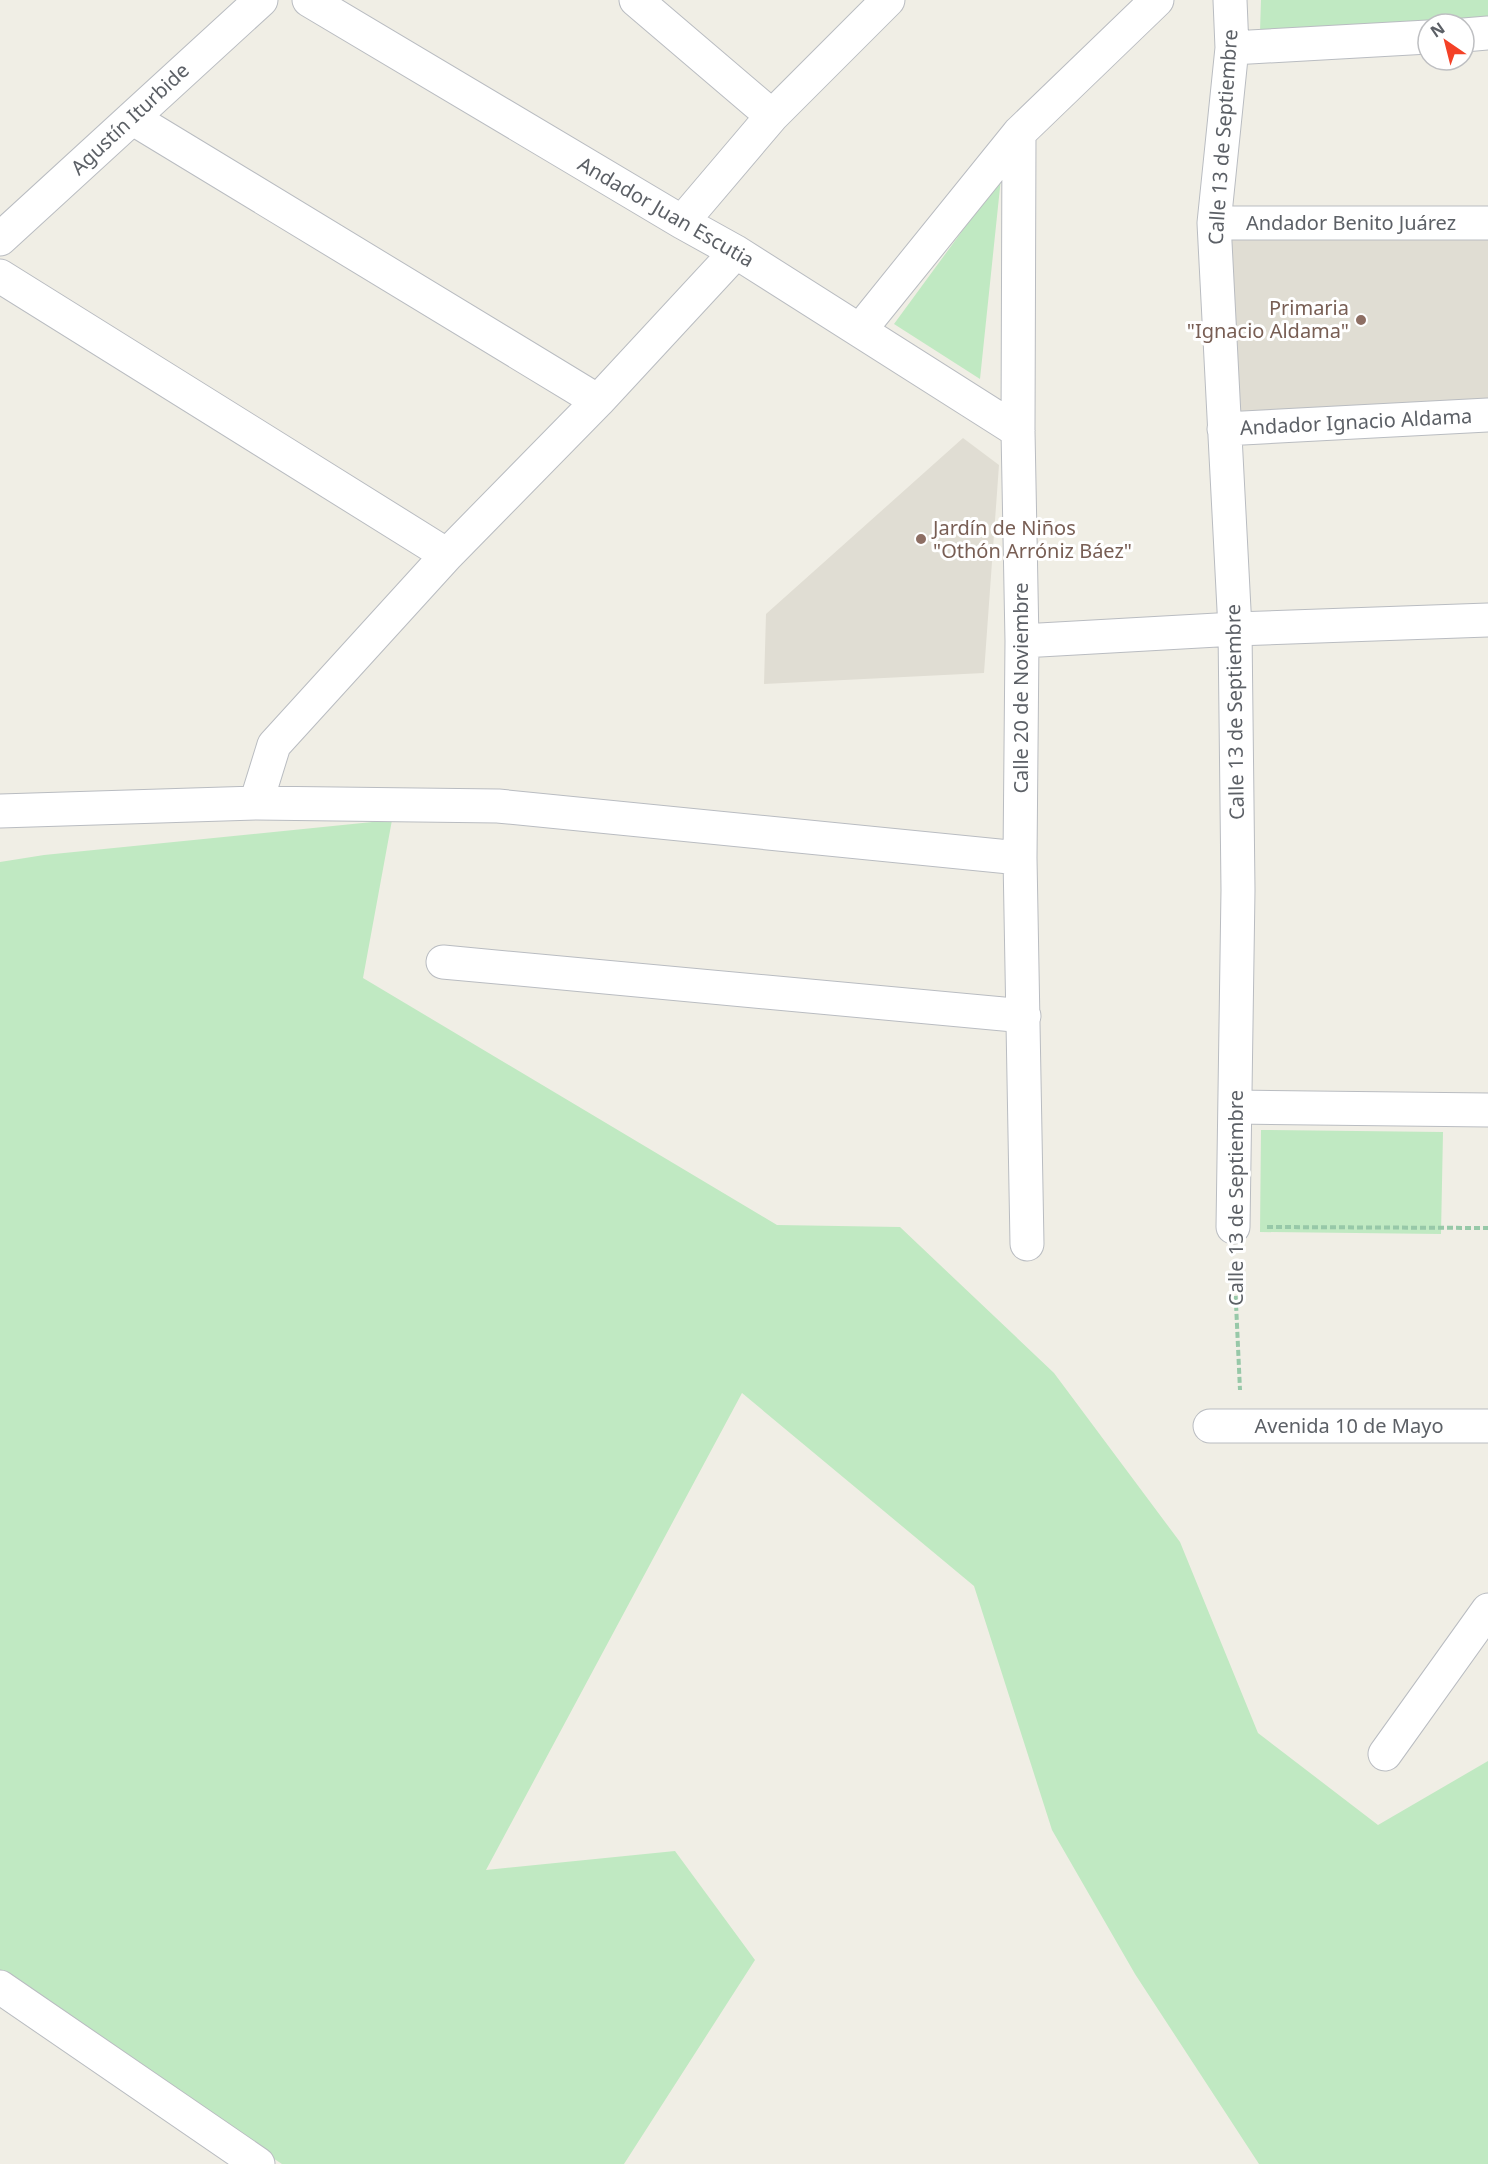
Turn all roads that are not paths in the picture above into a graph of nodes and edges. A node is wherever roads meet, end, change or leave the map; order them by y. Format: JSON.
{"nodes":[{"id":1,"x":261,"y":0,"type":"edge"},
{"id":2,"x":309,"y":0,"type":"edge"},
{"id":3,"x":636,"y":0,"type":"edge"},
{"id":4,"x":888,"y":0,"type":"edge"},
{"id":5,"x":1157,"y":0,"type":"edge"},
{"id":6,"x":1230,"y":0,"type":"edge"},
{"id":7,"x":1416,"y":38,"type":"edge"},
{"id":8,"x":1232,"y":48,"type":"junction"},
{"id":9,"x":772,"y":116,"type":"junction"},
{"id":10,"x":132,"y":118,"type":"junction"},
{"id":11,"x":1019,"y":133,"type":"junction"},
{"id":12,"x":682,"y":222,"type":"junction"},
{"id":13,"x":1214,"y":223,"type":"junction"},
{"id":14,"x":1488,"y":223,"type":"edge"},
{"id":15,"x":0,"y":239,"type":"edge"},
{"id":16,"x":735,"y":252,"type":"junction"},
{"id":17,"x":0,"y":276,"type":"edge"},
{"id":18,"x":860,"y":330,"type":"junction"},
{"id":19,"x":598,"y":401,"type":"junction"},
{"id":20,"x":1488,"y":415,"type":"edge"},
{"id":21,"x":1224,"y":429,"type":"junction"},
{"id":22,"x":1018,"y":431,"type":"junction"},
{"id":23,"x":447,"y":555,"type":"junction"},
{"id":24,"x":1488,"y":620,"type":"edge"},
{"id":25,"x":1235,"y":629,"type":"junction"},
{"id":26,"x":1022,"y":641,"type":"junction"},
{"id":27,"x":256,"y":803,"type":"junction"},
{"id":28,"x":0,"y":811,"type":"edge"},
{"id":29,"x":1020,"y":858,"type":"junction"},
{"id":30,"x":443,"y":962,"type":"dead end"},
{"id":31,"x":1024,"y":1016,"type":"junction"},
{"id":32,"x":1236,"y":1107,"type":"junction"},
{"id":33,"x":1488,"y":1110,"type":"edge"},
{"id":34,"x":1233,"y":1227,"type":"road end"},
{"id":35,"x":1027,"y":1244,"type":"dead end"},
{"id":36,"x":1226,"y":1426,"type":"road end"},
{"id":37,"x":1488,"y":1426,"type":"edge"},
{"id":38,"x":1488,"y":1610,"type":"edge"},
{"id":39,"x":1385,"y":1754,"type":"dead end"},
{"id":40,"x":0,"y":1987,"type":"edge"},
{"id":41,"x":258,"y":2164,"type":"edge"}],
"edges":[{"from":1,"to":10,"type":"street","name":"Agustín Iturbide"},
{"from":2,"to":12,"type":"street","name":"Andador Juan Escutia"},
{"from":3,"to":9,"type":"street"},
{"from":4,"to":9,"type":"street"},
{"from":5,"to":11,"type":"street"},
{"from":6,"to":8,"type":"street","name":"Calle 13 de Septiembre"},
{"from":7,"to":8,"type":"street"},
{"from":8,"to":13,"type":"street","name":"Calle 13 de Septiembre"},
{"from":9,"to":12,"type":"street"},
{"from":10,"to":15,"type":"street","name":"Agustín Iturbide"},
{"from":10,"to":19,"type":"street"},
{"from":11,"to":18,"type":"street"},
{"from":11,"to":22,"type":"street","name":"Calle 20 de Noviembre"},
{"from":12,"to":16,"type":"street","name":"Andador Juan Escutia"},
{"from":13,"to":14,"type":"street","name":"Andador Benito Juárez"},
{"from":13,"to":21,"type":"street","name":"Calle 13 de Septiembre"},
{"from":16,"to":18,"type":"street","name":"Andador Juan Escutia"},
{"from":16,"to":19,"type":"street"},
{"from":17,"to":23,"type":"street"},
{"from":18,"to":22,"type":"street","name":"Andador Juan Escutia"},
{"from":19,"to":23,"type":"street"},
{"from":20,"to":21,"type":"street","name":"Andador Ignacio Aldama"},
{"from":21,"to":25,"type":"street","name":"Calle 13 de Septiembre"},
{"from":22,"to":26,"type":"street","name":"Calle 20 de Noviembre"},
{"from":23,"to":27,"type":"street"},
{"from":24,"to":25,"type":"street"},
{"from":25,"to":26,"type":"street"},
{"from":25,"to":32,"type":"street","name":"Calle 13 de Septiembre"},
{"from":26,"to":29,"type":"street","name":"Calle 20 de Noviembre"},
{"from":27,"to":28,"type":"street"},
{"from":27,"to":29,"type":"street"},
{"from":29,"to":31,"type":"street","name":"Calle 20 de Noviembre"},
{"from":30,"to":31,"type":"street"},
{"from":31,"to":35,"type":"street","name":"Calle 20 de Noviembre"},
{"from":32,"to":33,"type":"street"},
{"from":32,"to":34,"type":"street","name":"Calle 13 de Septiembre"},
{"from":36,"to":37,"type":"street","name":"Avenida 10 de Mayo"},
{"from":38,"to":39,"type":"street"},
{"from":40,"to":41,"type":"street"}]}
